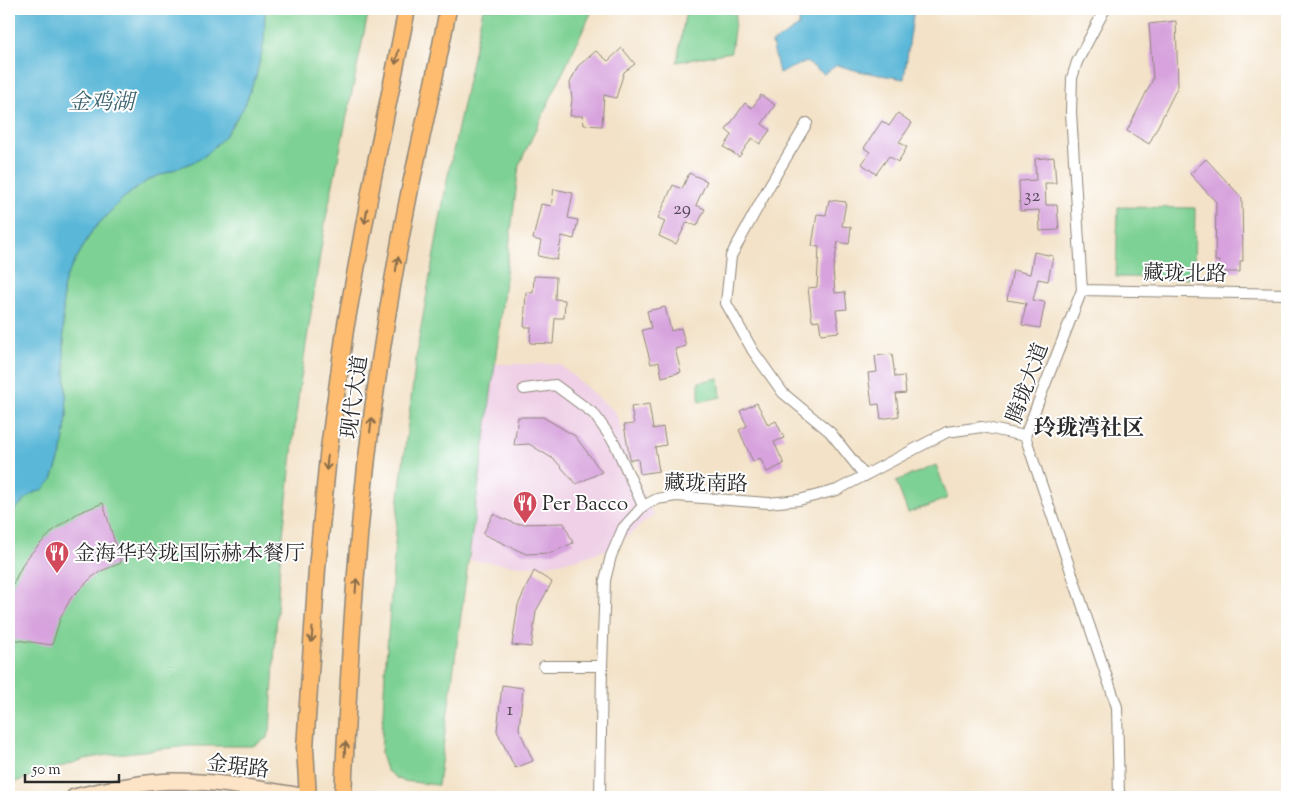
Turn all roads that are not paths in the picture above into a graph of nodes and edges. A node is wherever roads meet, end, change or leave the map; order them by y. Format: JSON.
{"nodes":[{"id":1,"x":407,"y":9,"type":"edge"},
{"id":2,"x":448,"y":9,"type":"edge"},
{"id":3,"x":1105,"y":9,"type":"edge"},
{"id":4,"x":808,"y":123,"type":"dead end"},
{"id":5,"x":1082,"y":290,"type":"junction"},
{"id":6,"x":1287,"y":294,"type":"edge"},
{"id":7,"x":524,"y":389,"type":"dead end"},
{"id":8,"x":1025,"y":436,"type":"junction"},
{"id":9,"x":865,"y":476,"type":"junction"},
{"id":10,"x":643,"y":506,"type":"junction"},
{"id":11,"x":544,"y":666,"type":"dead end"},
{"id":12,"x":602,"y":666,"type":"junction"},
{"id":13,"x":74,"y":797,"type":"edge"},
{"id":14,"x":308,"y":797,"type":"edge"},
{"id":15,"x":343,"y":797,"type":"edge"},
{"id":16,"x":600,"y":797,"type":"edge"},
{"id":17,"x":1119,"y":797,"type":"edge"}],
"edges":[{"from":1,"to":14,"type":"main road","name":"现代大道","one_way":true},
{"from":15,"to":2,"type":"main road","name":"现代大道","one_way":true},
{"from":3,"to":5,"type":"street","name":"腾珑大道"},
{"from":4,"to":9,"type":"street"},
{"from":5,"to":6,"type":"street","name":"藏珑北路"},
{"from":5,"to":8,"type":"street","name":"腾珑大道"},
{"from":7,"to":10,"type":"street"},
{"from":8,"to":9,"type":"street","name":"藏珑南路"},
{"from":8,"to":17,"type":"street","name":"腾珑大道"},
{"from":9,"to":10,"type":"street","name":"藏珑南路"},
{"from":10,"to":12,"type":"street","name":"藏珑南路"},
{"from":11,"to":12,"type":"street"},
{"from":12,"to":16,"type":"street","name":"藏珑南路"},
{"from":13,"to":14,"type":"main road","name":"金琚路"}]}
